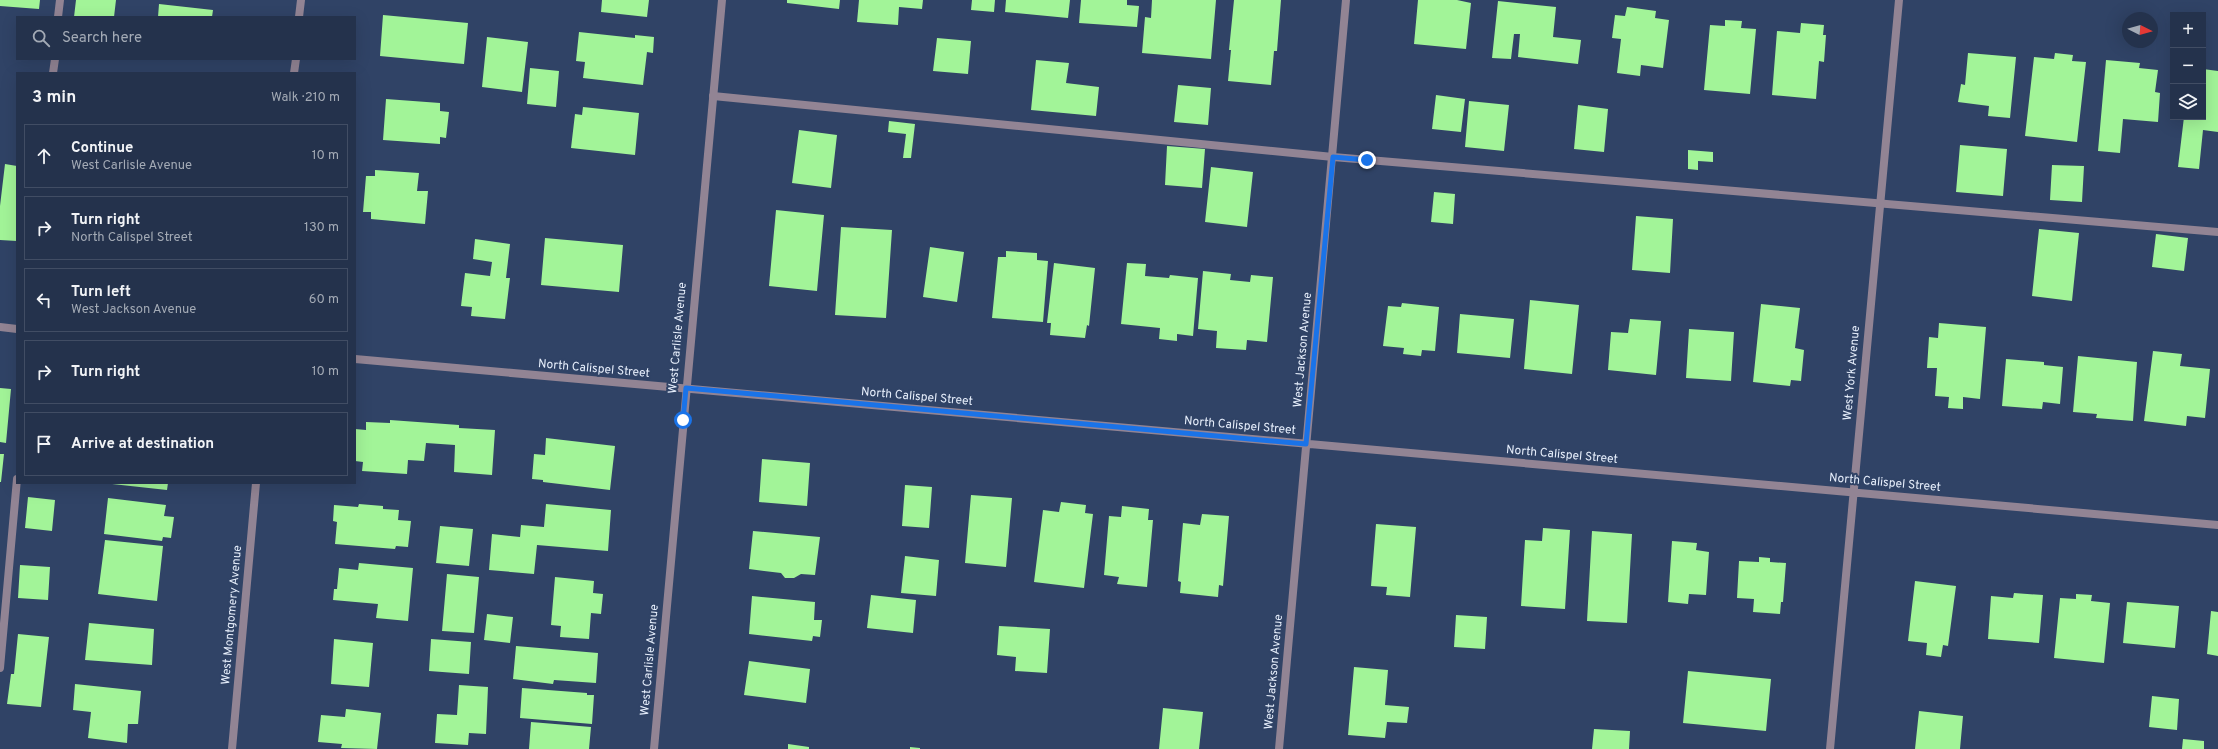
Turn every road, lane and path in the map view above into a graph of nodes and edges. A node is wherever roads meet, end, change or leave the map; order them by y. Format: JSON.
{"nodes":[{"id":1,"x":60,"y":0,"type":"edge"},
{"id":2,"x":301,"y":0,"type":"edge"},
{"id":3,"x":722,"y":0,"type":"edge"},
{"id":4,"x":1346,"y":0,"type":"edge"},
{"id":5,"x":1899,"y":0,"type":"edge"},
{"id":6,"x":58,"y":16,"type":"edge"},
{"id":7,"x":300,"y":16,"type":"edge"},
{"id":8,"x":54,"y":60,"type":"edge"},
{"id":9,"x":296,"y":60,"type":"edge"},
{"id":10,"x":53,"y":72,"type":"edge"},
{"id":11,"x":294,"y":72,"type":"edge"},
{"id":12,"x":713,"y":96,"type":"junction"},
{"id":13,"x":1333,"y":157,"type":"junction"},
{"id":14,"x":1879,"y":204,"type":"junction"},
{"id":15,"x":2218,"y":232,"type":"edge"},
{"id":16,"x":0,"y":327,"type":"edge"},
{"id":17,"x":16,"y":329,"type":"edge"},
{"id":18,"x":356,"y":359,"type":"edge"},
{"id":19,"x":686,"y":388,"type":"junction"},
{"id":20,"x":1306,"y":444,"type":"junction"},
{"id":21,"x":17,"y":484,"type":"edge"},
{"id":22,"x":256,"y":484,"type":"edge"},
{"id":23,"x":1854,"y":492,"type":"junction"},
{"id":24,"x":2218,"y":525,"type":"edge"},
{"id":25,"x":0,"y":668,"type":"edge"},
{"id":26,"x":232,"y":749,"type":"edge"},
{"id":27,"x":654,"y":749,"type":"edge"},
{"id":28,"x":1279,"y":749,"type":"edge"},
{"id":29,"x":1830,"y":749,"type":"edge"}],
"edges":[{"from":1,"to":6,"type":"street"},
{"from":2,"to":7,"type":"street"},
{"from":3,"to":12,"type":"street","name":"West Carlisle Avenue"},
{"from":4,"to":13,"type":"street","name":"West Jackson Avenue"},
{"from":5,"to":14,"type":"street","name":"West York Avenue"},
{"from":8,"to":10,"type":"street"},
{"from":9,"to":11,"type":"street"},
{"from":12,"to":13,"type":"street"},
{"from":12,"to":19,"type":"street","name":"West Carlisle Avenue"},
{"from":13,"to":14,"type":"street"},
{"from":13,"to":20,"type":"street","name":"West Jackson Avenue"},
{"from":14,"to":15,"type":"street"},
{"from":14,"to":23,"type":"street","name":"West York Avenue"},
{"from":16,"to":17,"type":"street"},
{"from":18,"to":19,"type":"street","name":"North Calispel Street"},
{"from":19,"to":20,"type":"street","name":"North Calispel Street"},
{"from":19,"to":27,"type":"street","name":"West Carlisle Avenue"},
{"from":20,"to":23,"type":"street","name":"North Calispel Street"},
{"from":20,"to":28,"type":"street","name":"West Jackson Avenue"},
{"from":21,"to":25,"type":"street"},
{"from":22,"to":26,"type":"street","name":"West Montgomery Avenue"},
{"from":23,"to":24,"type":"street","name":"North Calispel Street"},
{"from":23,"to":29,"type":"street","name":"West York Avenue"}]}
